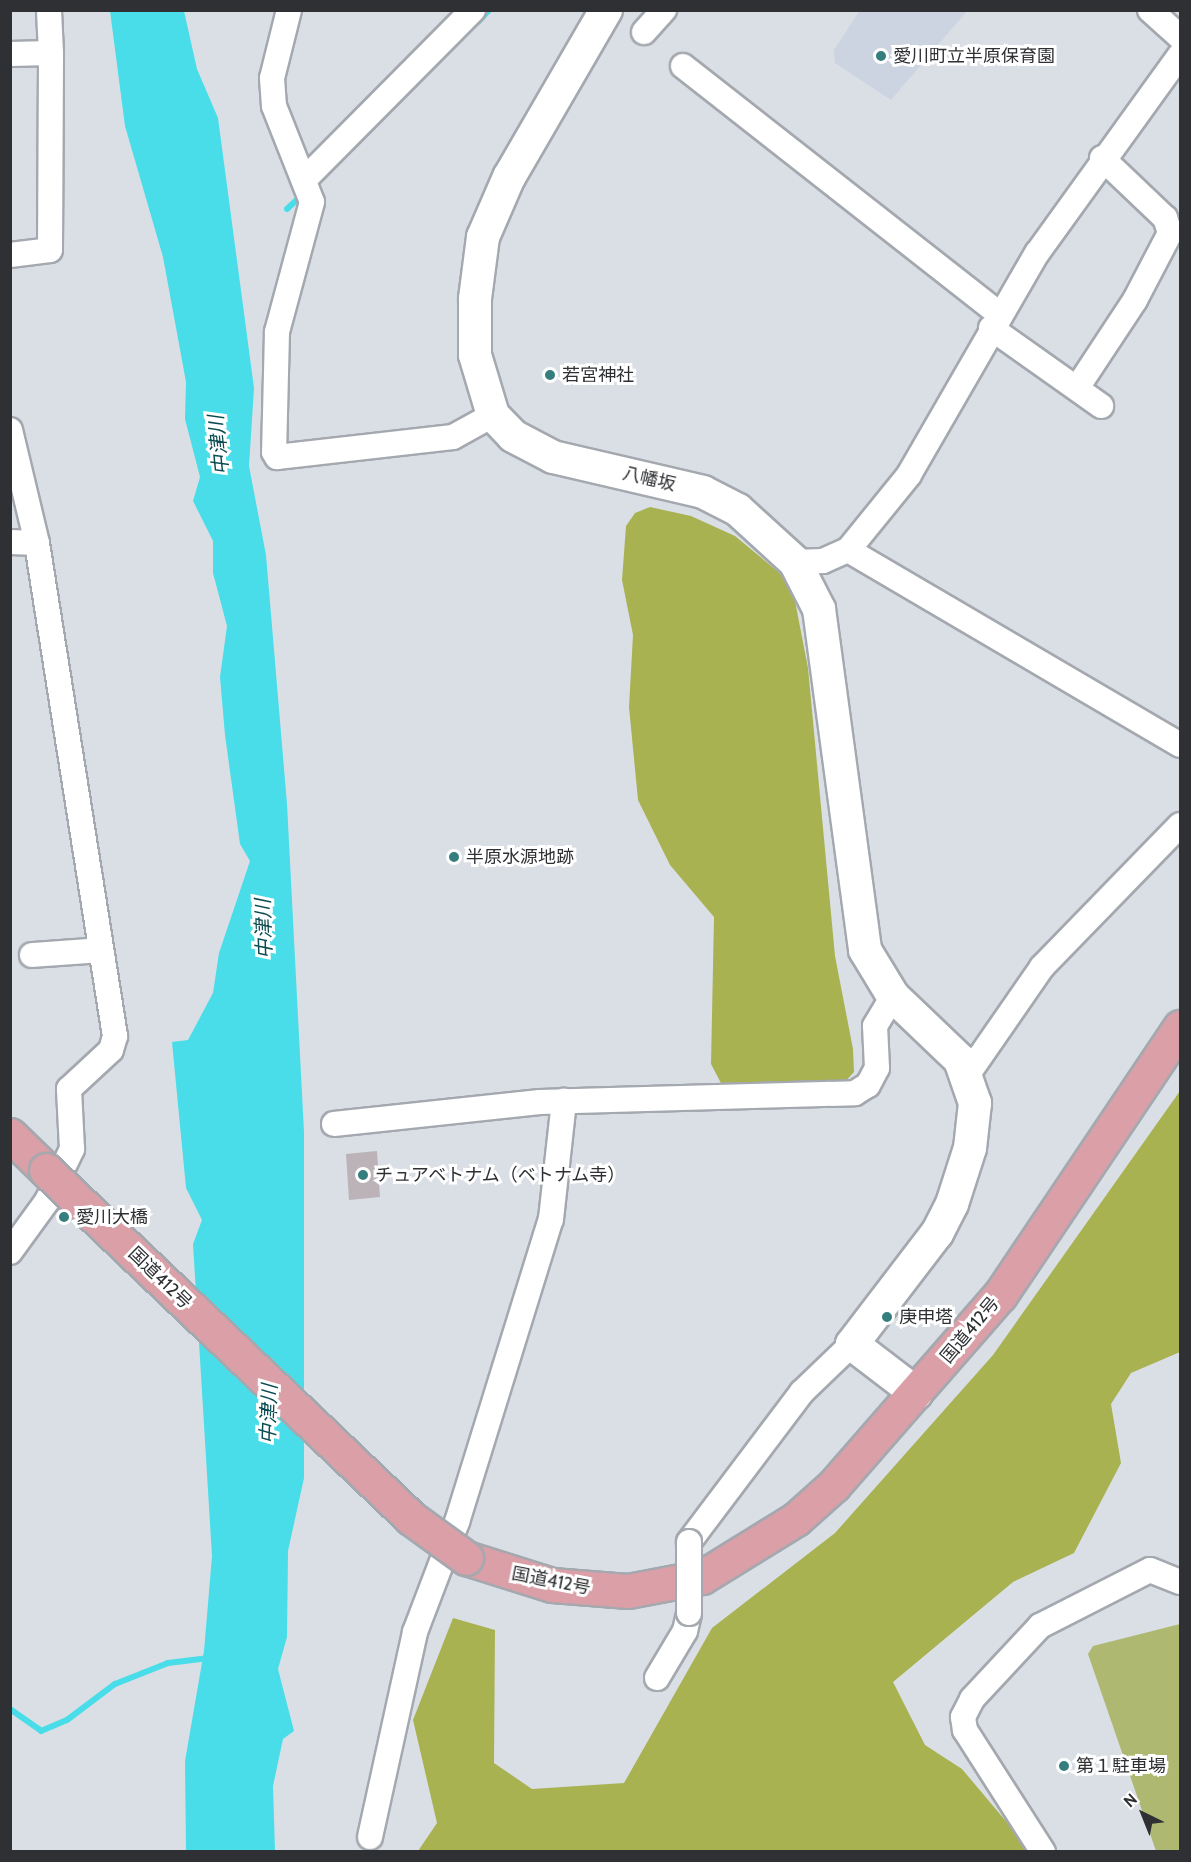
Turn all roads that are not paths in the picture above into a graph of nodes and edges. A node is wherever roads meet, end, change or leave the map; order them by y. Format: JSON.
{"nodes":[{"id":1,"x":49,"y":10,"type":"edge"},
{"id":2,"x":289,"y":10,"type":"edge"},
{"id":3,"x":472,"y":10,"type":"edge"},
{"id":4,"x":606,"y":10,"type":"edge"},
{"id":5,"x":664,"y":10,"type":"edge"},
{"id":6,"x":1150,"y":10,"type":"edge"},
{"id":7,"x":644,"y":32,"type":"dead end"},
{"id":8,"x":1180,"y":37,"type":"edge"},
{"id":9,"x":51,"y":53,"type":"junction"},
{"id":10,"x":10,"y":54,"type":"edge"},
{"id":11,"x":1180,"y":55,"type":"edge"},
{"id":12,"x":683,"y":66,"type":"dead end"},
{"id":13,"x":1102,"y":158,"type":"junction"},
{"id":14,"x":304,"y":180,"type":"junction"},
{"id":15,"x":10,"y":255,"type":"edge"},
{"id":16,"x":995,"y":320,"type":"junction"},
{"id":17,"x":1077,"y":388,"type":"junction"},
{"id":18,"x":1101,"y":406,"type":"dead end"},
{"id":19,"x":493,"y":416,"type":"junction"},
{"id":20,"x":10,"y":430,"type":"edge"},
{"id":21,"x":10,"y":542,"type":"edge"},
{"id":22,"x":37,"y":543,"type":"junction"},
{"id":23,"x":848,"y":550,"type":"junction"},
{"id":24,"x":795,"y":562,"type":"junction"},
{"id":25,"x":1180,"y":745,"type":"edge"},
{"id":26,"x":1180,"y":825,"type":"edge"},
{"id":27,"x":101,"y":950,"type":"junction"},
{"id":28,"x":32,"y":955,"type":"dead end"},
{"id":29,"x":893,"y":996,"type":"junction"},
{"id":30,"x":1180,"y":1027,"type":"edge"},
{"id":31,"x":968,"y":1074,"type":"junction"},
{"id":32,"x":564,"y":1101,"type":"junction"},
{"id":33,"x":334,"y":1124,"type":"dead end"},
{"id":34,"x":10,"y":1135,"type":"edge"},
{"id":35,"x":10,"y":1252,"type":"edge"},
{"id":36,"x":852,"y":1344,"type":"junction"},
{"id":37,"x":916,"y":1393,"type":"junction"},
{"id":38,"x":1180,"y":1582,"type":"edge"},
{"id":39,"x":657,"y":1678,"type":"dead end"},
{"id":40,"x":370,"y":1837,"type":"dead end"},
{"id":41,"x":1043,"y":1851,"type":"edge"}],
"edges":[{"from":1,"to":9,"type":"street"},
{"from":2,"to":14,"type":"street"},
{"from":3,"to":14,"type":"street"},
{"from":4,"to":19,"type":"street"},
{"from":5,"to":7,"type":"street"},
{"from":6,"to":8,"type":"street"},
{"from":9,"to":10,"type":"street"},
{"from":9,"to":15,"type":"street"},
{"from":11,"to":13,"type":"street"},
{"from":12,"to":16,"type":"street"},
{"from":13,"to":16,"type":"street"},
{"from":13,"to":17,"type":"street"},
{"from":14,"to":19,"type":"street"},
{"from":16,"to":17,"type":"street"},
{"from":16,"to":23,"type":"street"},
{"from":17,"to":18,"type":"street"},
{"from":19,"to":24,"type":"street","name":"八幡坂"},
{"from":20,"to":22,"type":"street"},
{"from":21,"to":22,"type":"street"},
{"from":22,"to":27,"type":"street"},
{"from":23,"to":24,"type":"street"},
{"from":23,"to":25,"type":"street"},
{"from":24,"to":29,"type":"street","name":"八幡坂"},
{"from":26,"to":31,"type":"street"},
{"from":27,"to":28,"type":"street"},
{"from":27,"to":35,"type":"street"},
{"from":29,"to":31,"type":"street","name":"八幡坂"},
{"from":29,"to":32,"type":"street"},
{"from":30,"to":37,"type":"highway","name":"国道412号"},
{"from":31,"to":36,"type":"street"},
{"from":32,"to":33,"type":"street"},
{"from":32,"to":40,"type":"street"},
{"from":34,"to":37,"type":"highway","name":"国道412号","bridge":true},
{"from":36,"to":37,"type":"street"},
{"from":36,"to":39,"type":"street","bridge":true},
{"from":38,"to":41,"type":"street"}]}
